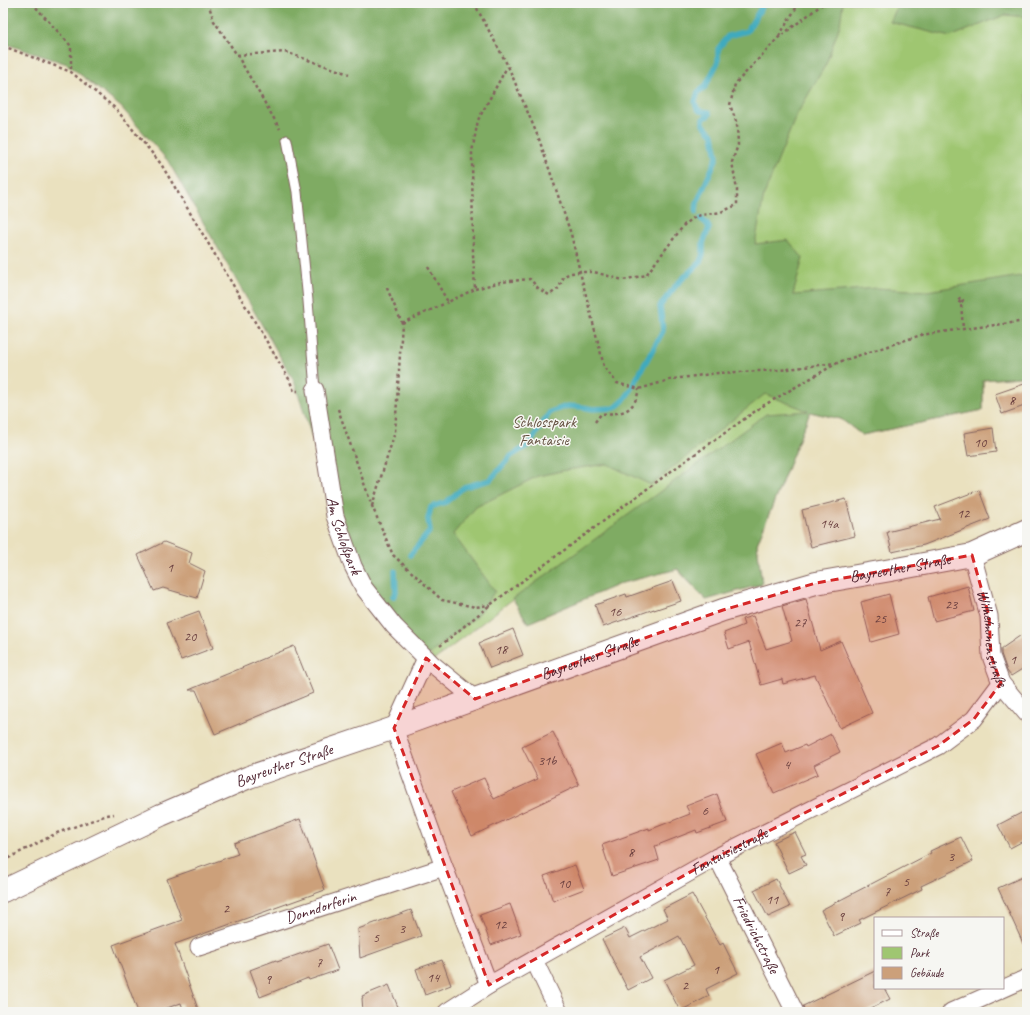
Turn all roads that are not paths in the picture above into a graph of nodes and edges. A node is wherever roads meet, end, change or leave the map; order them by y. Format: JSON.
{"nodes":[{"id":1,"x":287,"y":140,"type":"road end"},
{"id":2,"x":315,"y":390,"type":"joint"},
{"id":3,"x":1027,"y":530,"type":"edge"},
{"id":4,"x":972,"y":555,"type":"junction"},
{"id":5,"x":426,"y":658,"type":"junction"},
{"id":6,"x":1002,"y":683,"type":"junction"},
{"id":7,"x":475,"y":699,"type":"junction"},
{"id":8,"x":1027,"y":714,"type":"edge"},
{"id":9,"x":394,"y":728,"type":"junction"},
{"id":10,"x":717,"y":857,"type":"junction"},
{"id":11,"x":444,"y":867,"type":"junction"},
{"id":12,"x":3,"y":890,"type":"edge"},
{"id":13,"x":199,"y":947,"type":"dead end"},
{"id":14,"x":534,"y":960,"type":"junction"},
{"id":15,"x":1027,"y":978,"type":"edge"},
{"id":16,"x":489,"y":985,"type":"junction"},
{"id":17,"x":1004,"y":988,"type":"edge"},
{"id":18,"x":1002,"y":989,"type":"edge"},
{"id":19,"x":447,"y":1012,"type":"edge"},
{"id":20,"x":559,"y":1012,"type":"edge"},
{"id":21,"x":795,"y":1012,"type":"edge"},
{"id":22,"x":951,"y":1012,"type":"edge"}],
"edges":[{"from":1,"to":2,"type":"lane"},
{"from":2,"to":5,"type":"street","name":"Am Schloßpark"},
{"from":3,"to":4,"type":"main road","name":"Bayreuther Straße"},
{"from":4,"to":6,"type":"street","name":"Wilhelminenstraße"},
{"from":4,"to":7,"type":"main road","name":"Bayreuther Straße"},
{"from":5,"to":7,"type":"street","name":"Am Schloßpark"},
{"from":5,"to":9,"type":"street"},
{"from":6,"to":8,"type":"street","name":"Wilhelminenstraße"},
{"from":6,"to":10,"type":"street","name":"Fantaisiestraße"},
{"from":7,"to":9,"type":"main road","name":"Bayreuther Straße"},
{"from":9,"to":11,"type":"street"},
{"from":9,"to":12,"type":"main road","name":"Bayreuther Straße"},
{"from":10,"to":14,"type":"street","name":"Fantaisiestraße"},
{"from":10,"to":21,"type":"street","name":"Friedrichstraße"},
{"from":11,"to":13,"type":"street","name":"Donndorferin"},
{"from":11,"to":16,"type":"street"},
{"from":14,"to":16,"type":"street","name":"Fantaisiestraße"},
{"from":14,"to":20,"type":"street"},
{"from":15,"to":17,"type":"street"},
{"from":16,"to":19,"type":"street","name":"Fantaisiestraße"},
{"from":18,"to":22,"type":"street"}]}
